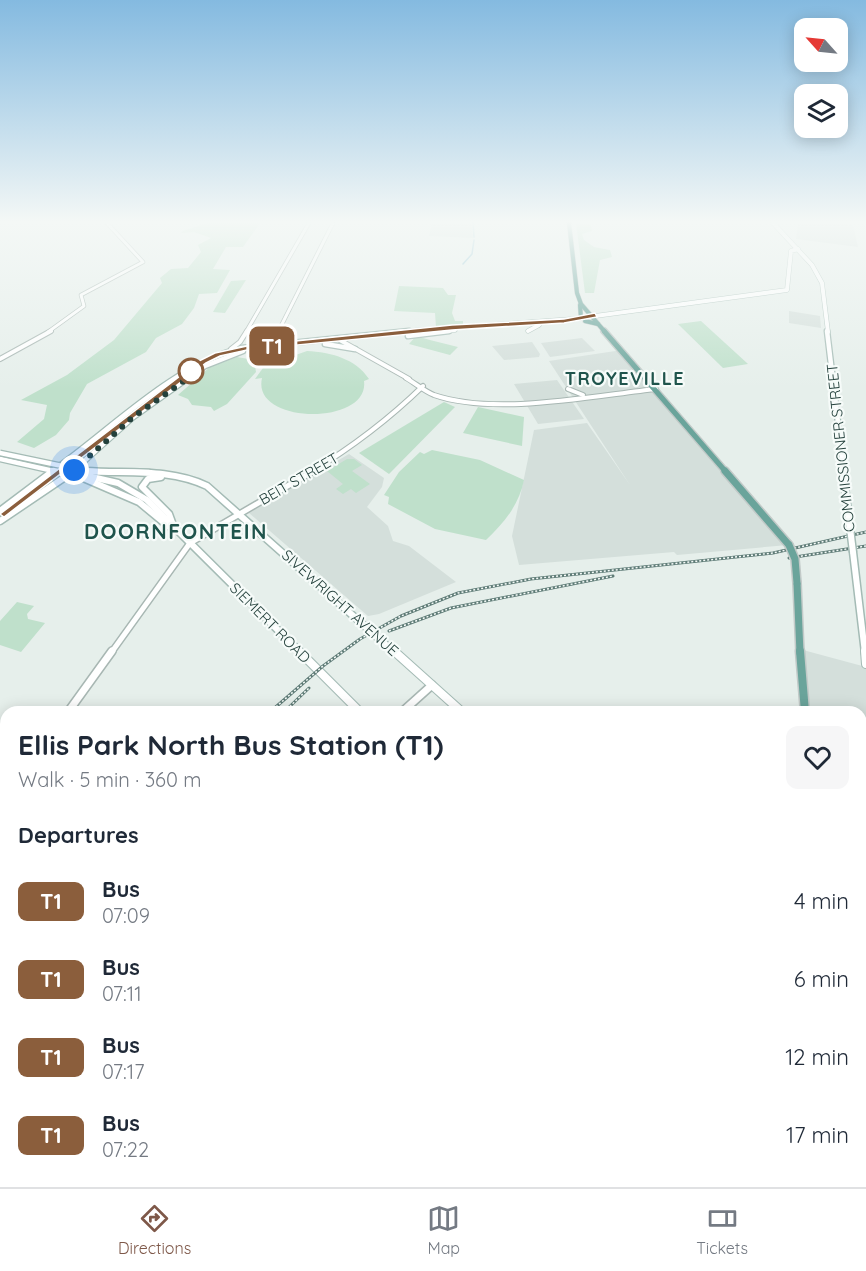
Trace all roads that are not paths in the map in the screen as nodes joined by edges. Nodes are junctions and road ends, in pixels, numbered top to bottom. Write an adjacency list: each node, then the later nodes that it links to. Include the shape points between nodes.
1 (111, 278): 8 (street)
2 (277, 278): 22 (street)
3 (305, 278): 19 (street)
4 (577, 278): 10 (main road)
5 (579, 278): 11 (main road, via 582,297)
6 (788, 278): 11 (main road, via 787,290)
7 (819, 278): 46 (main road, COMMISSIONER STREET, bridge)
8 (108, 280): 9 (street)
9 (81, 295): 23 (street, via 84,306 63,323)
10 (579, 299): 11 (main road); 12 (main road)
11 (594, 317): 12 (main road); 14 (main road)
12 (583, 319): 13 (main road); 14 (main road); 16 (main road, via 458,326)
13 (540, 325): 15 (main road); 17 (main road)
14 (603, 327): 27 (main road)
15 (528, 331)
16 (339, 341): 17 (main road); 18 (main road); 19 (main road); 20 (street)
17 (352, 341): 20 (main road)
18 (325, 344): 19 (main road); 21 (main road)
19 (270, 346): 22 (main road)
20 (349, 347): 21 (street)
21 (355, 349): 25 (street)
22 (233, 351): 24 (main road); 34 (main road, via 198,363)
23 (0, 359)
24 (180, 384): 29 (main road); 35 (main road, via 127,423)
25 (422, 387): 31 (street, via 446,399); 41 (street, BEIT STREET, via 355,446)
26 (568, 389): 28 (street)
27 (656, 390): 28 (street); 52 (main road, bridge, via 789,545 795,559)
28 (592, 396): 30 (street)
29 (176, 397)
30 (575, 398): 31 (street)
31 (523, 403)
32 (0, 455): 33 (main road); 34 (main road); 36 (main road, bridge)
33 (42, 469): 34 (main road); 37 (main road)
34 (58, 470): 35 (main road); 37 (main road); 38 (main road)
35 (69, 475): 36 (main road); 38 (main road)
36 (85, 475): 38 (main road); 39 (main road, via 175,474 201,483); 43 (main road, via 132,489); 44 (main road, via 139,502)
37 (40, 480): 40 (main road)
38 (54, 484): 42 (main road)
39 (220, 497): 41 (main road, SIVEWRIGHT AVENUE); 43 (main road, via 182,480 147,479 142,487 169,514)
40 (0, 511)
41 (240, 513): 45 (street, BEIT STREET); 47 (main road, SIVEWRIGHT AVENUE)
42 (0, 521)
43 (174, 527): 44 (main road)
44 (179, 532): 45 (main road, SIEMERT ROAD)
45 (190, 543): 48 (street, BEIT STREET); 49 (main road, SIEMERT ROAD)
46 (866, 664)
47 (432, 685): 50 (street); 51 (main road, SIVEWRIGHT AVENUE)
48 (72, 706)
49 (355, 706)
50 (409, 706)
51 (455, 706)
52 (804, 706)

